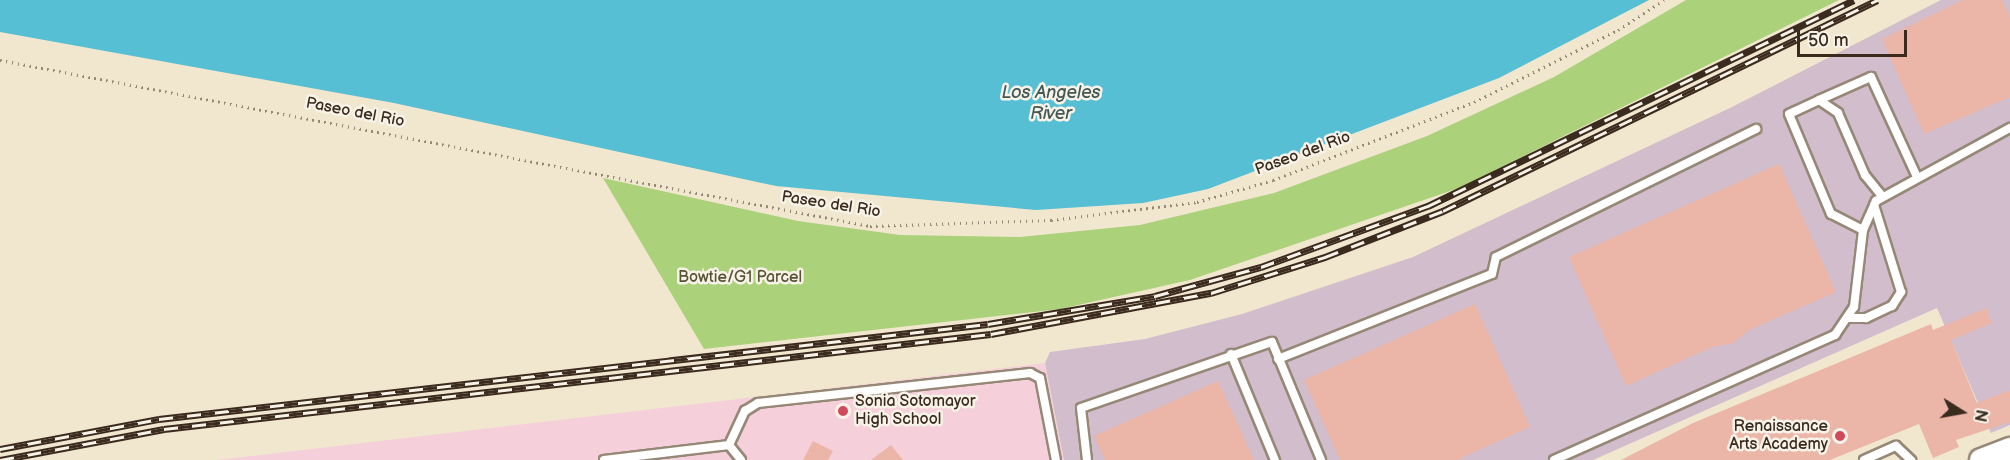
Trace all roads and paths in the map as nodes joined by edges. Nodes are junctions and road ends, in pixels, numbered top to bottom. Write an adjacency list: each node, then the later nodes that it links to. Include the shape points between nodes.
1 (1664, 0): 2 (path, Paseo del Rio, via 1618,30 1474,102 1273,180 1197,201 1051,220 870,226)
2 (0, 60)
3 (1819, 100): 6 (lane, via 1871,77); 7 (lane, via 1838,113 1865,175); 9 (lane, via 1789,114 1831,214)
4 (2010, 128): 6 (lane)
5 (1756, 129): 12 (lane, via 1496,257 1492,274)
6 (1916, 175): 7 (lane)
7 (1882, 196): 8 (lane)
8 (1874, 205): 9 (lane); 10 (lane, via 1901,292 1892,306 1866,318)
9 (1863, 230): 10 (lane)
10 (1849, 318): 21 (lane, via 1835,335)
11 (1231, 354): 12 (lane, via 1272,342); 18 (lane, via 1081,408); 19 (lane)
12 (1278, 359): 20 (lane)
13 (729, 445): 15 (lane); 16 (lane); 17 (lane, via 745,411 758,403 1030,373 1040,378)
14 (2010, 449): 24 (main road)
15 (604, 460)
16 (741, 460)
17 (1056, 460)
18 (1087, 460)
19 (1275, 460)
20 (1321, 460)
21 (1554, 460)
22 (1864, 460): 23 (lane, via 1896,446)
23 (1911, 460)
24 (1981, 460)

